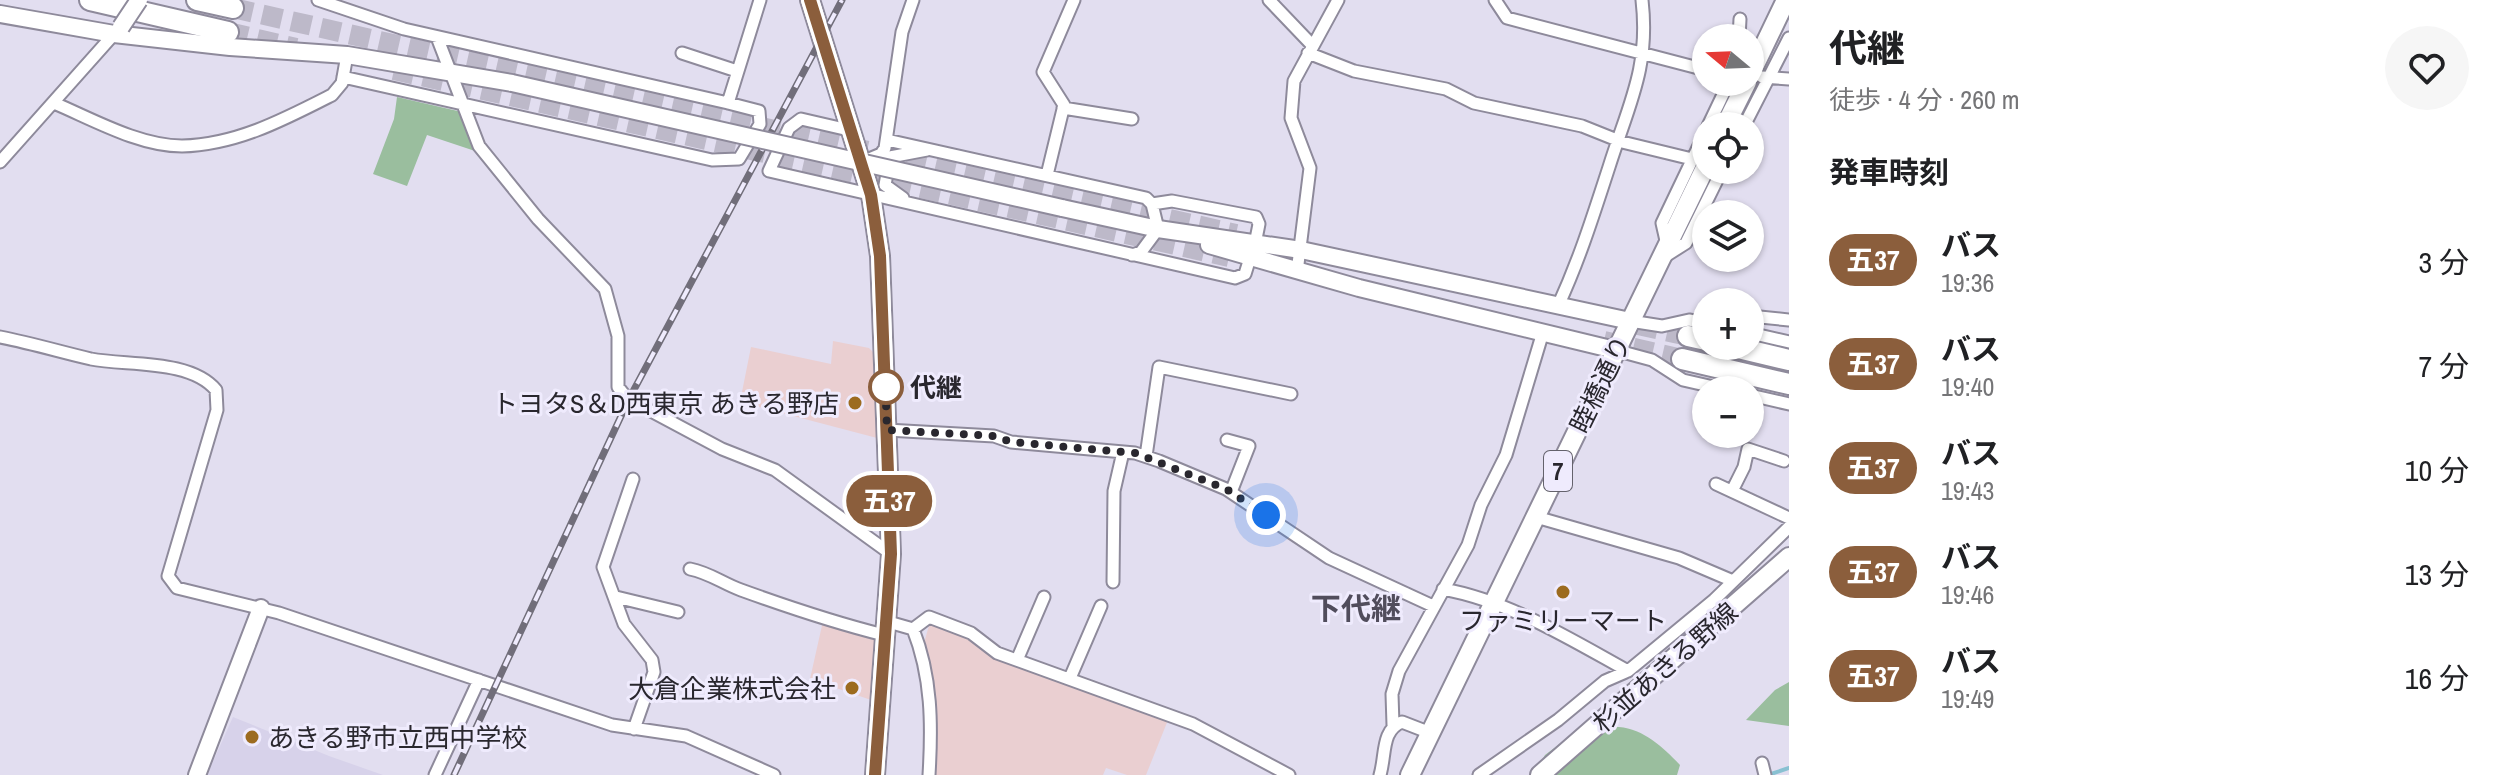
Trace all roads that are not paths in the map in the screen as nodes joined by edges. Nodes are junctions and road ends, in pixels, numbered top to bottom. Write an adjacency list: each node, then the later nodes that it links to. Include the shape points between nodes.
1 (90, 0): 19 (highway)
2 (139, 0): 18 (street, bridge)
3 (197, 0): 14 (highway)
4 (318, 0): 20 (street)
5 (760, 0): 30 (street)
6 (810, 0): 39 (main road)
7 (913, 0): 41 (street, via 902,32)
8 (1074, 0): 37 (street, via 1043,75)
9 (1269, 0): 22 (street)
10 (1338, 0): 22 (street)
11 (1495, 0): 24 (street, via 1507,18)
12 (1642, 0): 24 (street)
13 (1786, 0): 26 (main road)
14 (233, 8)
15 (0, 14): 18 (street)
16 (1740, 19): 17 (street)
17 (1740, 24)
18 (118, 30): 25 (street); 34 (street)
19 (228, 32)
20 (437, 37): 29 (street); 36 (street)
21 (1789, 38): 28 (street)
22 (1310, 49): 40 (street, via 1354,71 1446,89 1474,103); 53 (street, via 1294,81 1291,118 1310,168)
23 (682, 53): 30 (street)
24 (1643, 53): 27 (street); 40 (street, via 1632,108)
25 (347, 55): 29 (street); 31 (street)
26 (1764, 56)
27 (1692, 66)
28 (1764, 67)
29 (451, 71): 35 (street); 52 (street, bridge)
30 (737, 71): 36 (street)
31 (343, 77): 34 (street, via 332,95 243,136 182,146 135,136); 35 (street)
32 (1764, 77): 33 (street)
33 (1789, 79)
34 (54, 103): 44 (street)
35 (463, 103): 36 (street, via 712,160 739,159 760,124 759,111); 88 (street, via 472,132 491,161 605,289 618,336 618,387 630,400 722,449 775,470)
36 (728, 103)
37 (1063, 108): 38 (street); 46 (street)
38 (1132, 119)
39 (853, 131): 45 (main road); 49 (street, via 801,119 789,128 769,171)
40 (1618, 139): 43 (street); 58 (street, via 1587,244)
41 (887, 140): 42 (street); 45 (street, via 881,154)
42 (929, 148): 46 (street); 51 (street, via 890,157 885,185)
43 (1692, 161)
44 (0, 162)
45 (861, 162): 49 (main road)
46 (1047, 175): 50 (street, via 1146,198)
47 (1692, 181): 55 (main road, 睦橋通り / 7)
48 (1715, 184): 55 (street, via 1686,243)
49 (871, 195): 51 (street); 76 (main road, via 880,256)
50 (1152, 204): 52 (street); 54 (street, via 1172,201 1256,217)
51 (918, 206): 56 (street)
52 (1158, 229): 54 (street); 56 (street, via 1141,252)
53 (1301, 250): 54 (street); 57 (street); 58 (street)
54 (1252, 251): 56 (street, via 1245,274 1235,278); 57 (street)
55 (1664, 253): 61 (main road, 睦橋通り / 7)
56 (1132, 255)
57 (1297, 272): 62 (street)
58 (1558, 306): 61 (street)
59 (1764, 317): 60 (street)
60 (1789, 320)
61 (1630, 321): 63 (street); 67 (main road, 睦橋通り / 7)
62 (1543, 332): 67 (street); 93 (street, via 1506,455)
63 (1692, 332)
64 (1764, 336): 66 (street)
65 (0, 337): 99 (street, via 104,361 155,364 211,383 220,399 168,576 177,588)
66 (1789, 342)
67 (1615, 350): 71 (street, via 1652,360); 85 (main road, 睦橋通り / 7)
68 (1764, 354): 70 (highway)
69 (1682, 359): 72 (highway)
70 (1789, 360)
71 (1692, 382)
72 (1789, 384)
73 (1291, 394): 79 (street, via 1159,367)
74 (1764, 398): 75 (street)
75 (1789, 404)
76 (887, 430): 78 (street); 88 (main road)
77 (1227, 440): 84 (street, via 1249,446)
78 (1123, 452): 79 (street); 92 (street, via 1114,491)
79 (1146, 456): 84 (street)
80 (1784, 461): 83 (street, via 1748,449)
81 (633, 479): 94 (street, via 603,567)
82 (1716, 484): 83 (street)
83 (1732, 491): 86 (street)
84 (1231, 492): 97 (street, via 1329,558)
85 (1536, 517): 91 (street, via 1679,558); 98 (main road, 睦橋通り / 7)
86 (1789, 518)
87 (1789, 527): 91 (street)
88 (891, 554): 101 (main road)
89 (1789, 557): 119 (main road, 杉並あきる野線)
90 (690, 569): 101 (street, via 776,603)
91 (1733, 581): 104 (street)
92 (1113, 582)
93 (1443, 589): 97 (street); 98 (street)
94 (616, 597): 100 (street); 108 (street, via 624,624 652,660 654,672)
95 (1044, 597): 103 (street)
96 (1101, 606): 105 (street)
97 (1433, 606): 107 (street, via 1399,671 1392,694)
98 (1495, 606): 104 (street, via 1582,643); 109 (main road, 睦橋通り / 7)
99 (261, 608): 106 (street); 110 (street)
100 (678, 612)
101 (885, 628): 102 (street); 113 (main road)
102 (913, 629): 103 (street, via 929,617 971,633 997,653); 114 (street, via 929,694)
103 (1017, 660): 105 (street)
104 (1628, 671): 118 (street, via 1605,681)
105 (1070, 678): 115 (street, via 1193,724)
106 (479, 680): 108 (street); 111 (street)
107 (1393, 725): 109 (street, via 1402,722); 116 (street)
108 (634, 729): 112 (street, via 686,736)
109 (1433, 734): 117 (main road, 睦橋通り / 7)
110 (197, 775)
111 (435, 775)
112 (774, 775)
113 (875, 775)
114 (929, 775)
115 (1289, 775)
116 (1380, 775)
117 (1410, 775)
118 (1479, 775)
119 (1540, 775)

